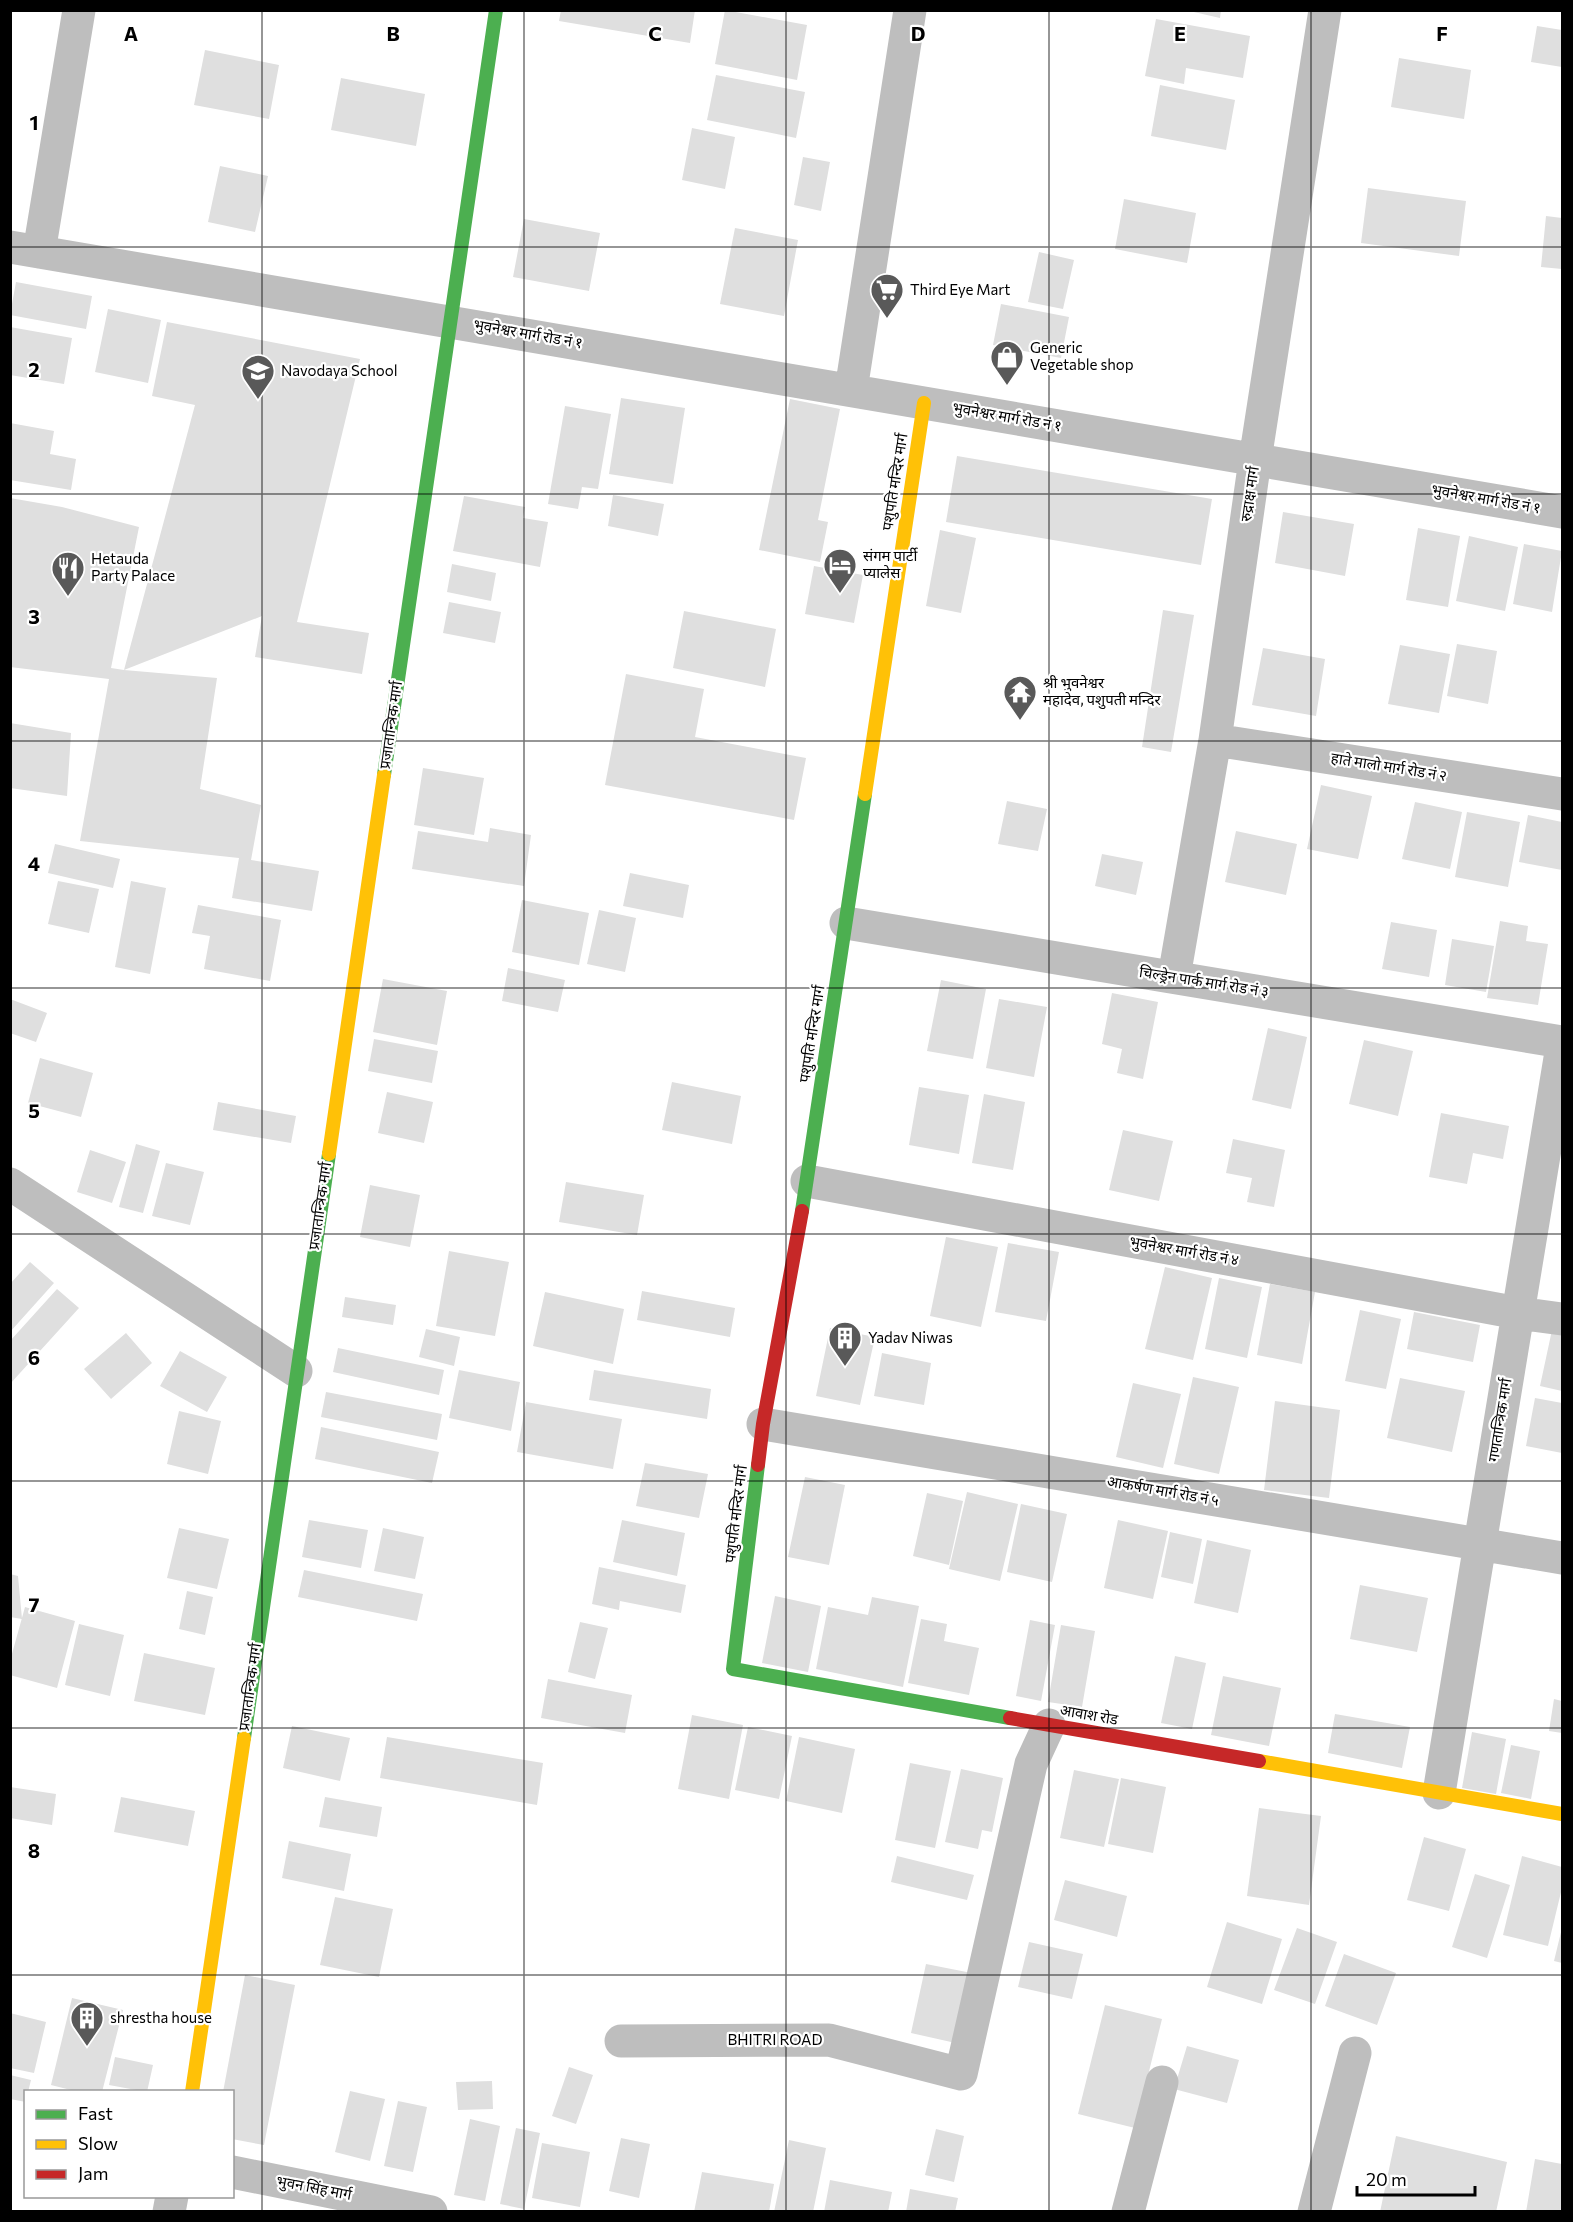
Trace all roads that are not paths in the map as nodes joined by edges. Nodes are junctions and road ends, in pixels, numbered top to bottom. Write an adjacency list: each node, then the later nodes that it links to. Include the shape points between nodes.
1 (79, 10): 5 (street)
2 (496, 10): 6 (street, प्रजातान्त्रिक मार्ग)
3 (910, 10): 7 (street)
4 (1325, 10): 9 (street, रुद्राक्ष मार्ग)
5 (25, 249): 6 (street, भुवनेश्वर मार्ग रोड नं १)
6 (451, 321): 7 (street, भुवनेश्वर मार्ग रोड नं १); 20 (street, प्रजातान्त्रिक मार्ग)
7 (851, 390): 8 (street, भुवनेश्वर मार्ग रोड नं १)
8 (924, 403): 9 (street, भुवनेश्वर मार्ग रोड नं १); 13 (street, पशुपति मन्दिर मार्ग)
9 (1255, 460): 10 (street, भुवनेश्वर मार्ग रोड नं १); 11 (street, रुद्राक्ष मार्ग)
10 (1563, 512)
11 (1215, 740): 12 (street, हाते मालो मार्ग रोड नं २); 14 (street, रुद्राक्ष मार्ग)
12 (1563, 794)
13 (846, 923): 14 (street, चिल्ड्रेन पार्क मार्ग रोड नं ३); 16 (street, पशुपति मन्दिर मार्ग)
14 (1174, 977): 15 (street, चिल्ड्रेन पार्क मार्ग रोड नं ३)
15 (1563, 1044): 18 (street, गणतान्त्रिक मार्ग)
16 (807, 1181): 18 (street, भुवनेश्वर मार्ग रोड नं ४); 21 (street, पशुपति मन्दिर मार्ग)
17 (10, 1184): 20 (street)
18 (1518, 1313): 19 (street, भुवनेश्वर मार्ग रोड नं ४); 22 (street, गणतान्त्रिक मार्ग)
19 (1563, 1319)
20 (296, 1371): 31 (street, प्रजातान्त्रिक मार्ग)
21 (763, 1424): 22 (street, आकर्षण मार्ग रोड नं ५); 24 (street, पशुपति मन्दिर मार्ग)
22 (1480, 1544): 23 (street, आकर्षण मार्ग रोड नं ५); 26 (street, गणतान्त्रिक मार्ग)
23 (1563, 1558)
24 (734, 1669): 25 (street, आवाश रोड)
25 (1049, 1725): 26 (street, आवाश रोड); 28 (street, BHITRI ROAD, via 1031,1764 961,2074 829,2040)
26 (1439, 1793): 27 (street)
27 (1563, 1814)
28 (621, 2040)
29 (1355, 2053): 35 (street)
30 (1162, 2082): 34 (street)
31 (192, 2090)
32 (234, 2172): 33 (street, भुवन सिंह मार्ग)
33 (431, 2211)
34 (1128, 2211)
35 (1314, 2211)

